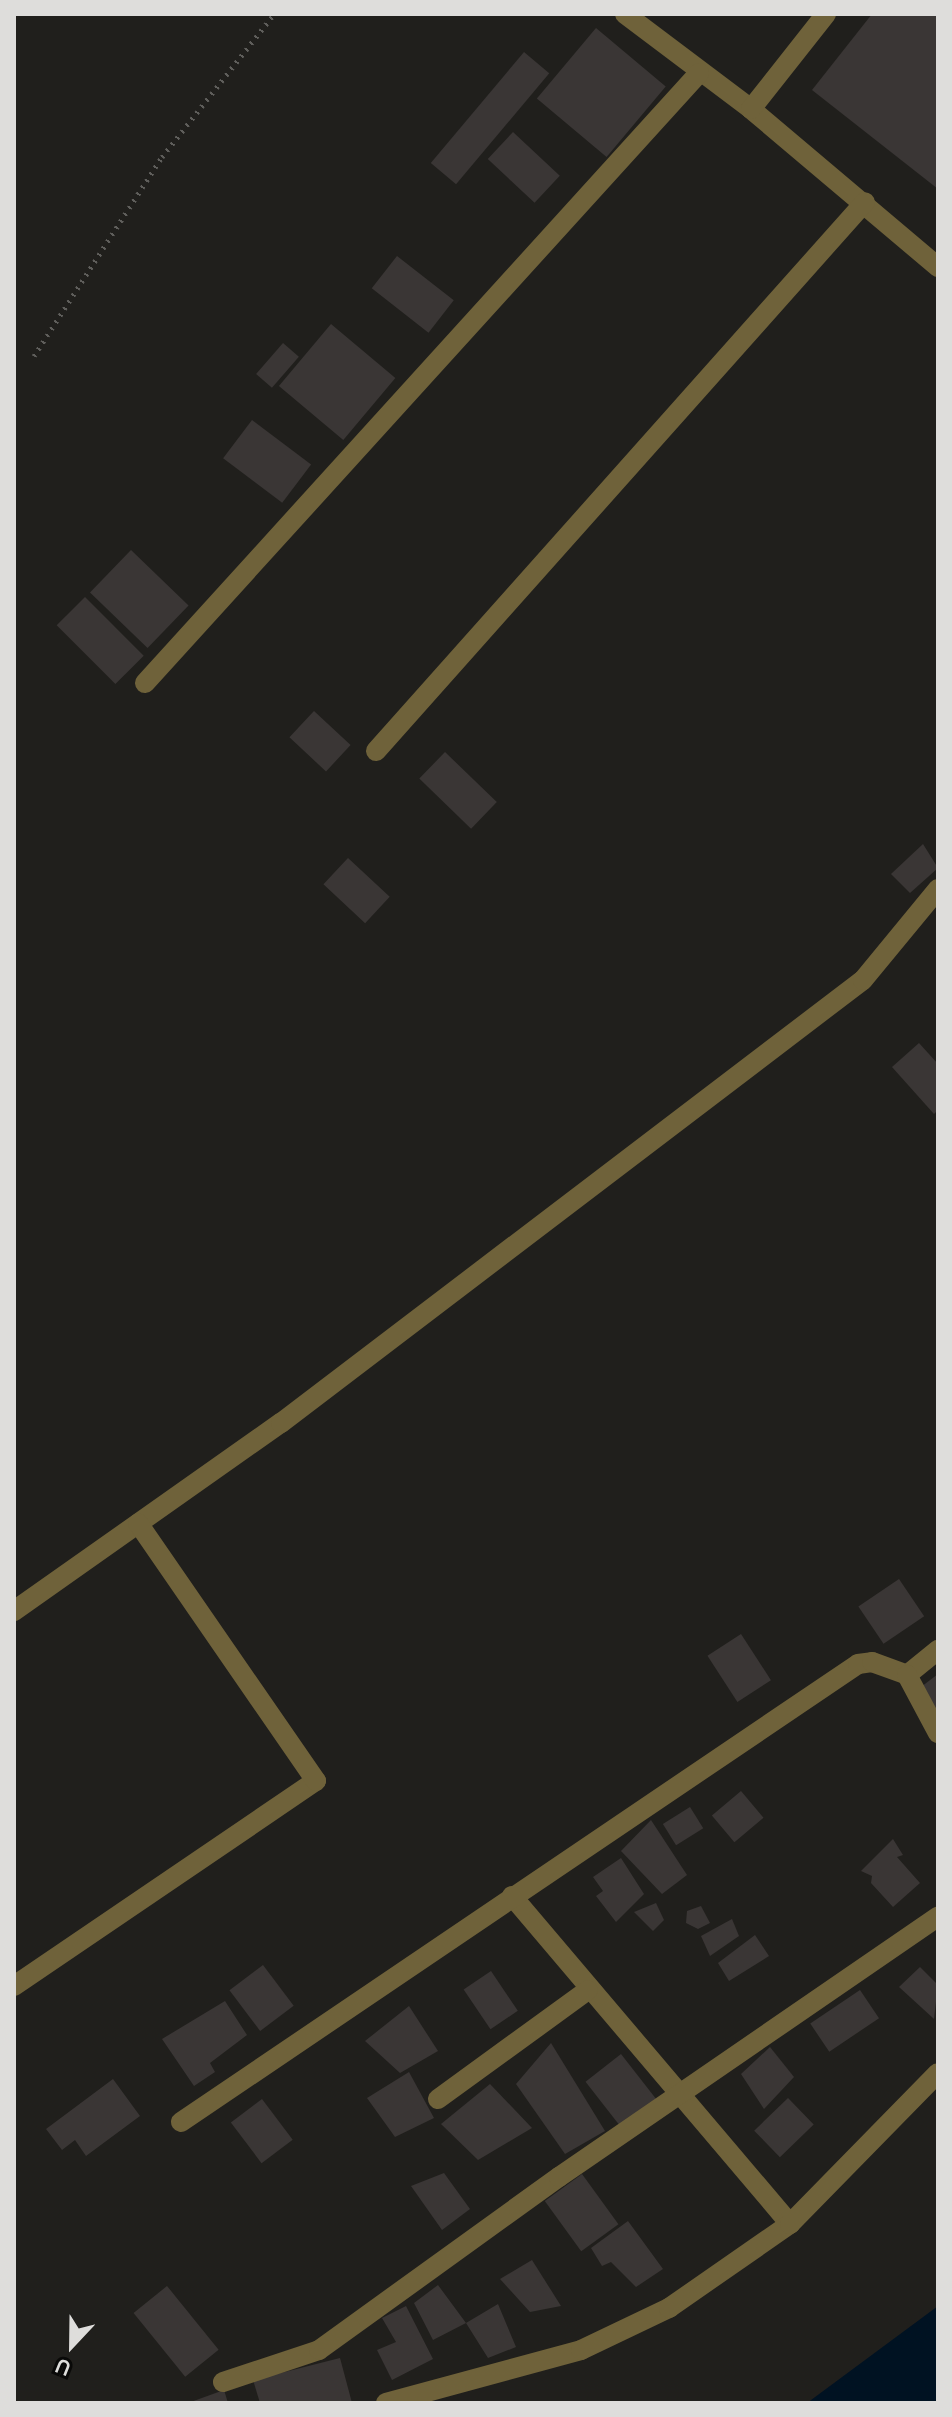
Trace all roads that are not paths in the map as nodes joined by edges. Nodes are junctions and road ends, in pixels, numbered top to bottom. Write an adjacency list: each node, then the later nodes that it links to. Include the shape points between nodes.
1 (625, 14): 3 (street)
2 (826, 14): 4 (street)
3 (699, 73): 4 (street); 7 (street)
4 (751, 109): 5 (street)
5 (865, 202): 6 (street); 8 (street)
6 (938, 267)
7 (145, 683)
8 (376, 751)
9 (938, 889): 10 (street, via 863,980 281,1423)
10 (138, 1523): 11 (street); 17 (street, via 316,1781)
11 (14, 1611)
12 (938, 1650): 13 (street)
13 (907, 1675): 14 (street); 15 (street, via 872,1662 843,1672)
14 (938, 1733)
15 (512, 1896): 18 (street); 22 (street)
16 (938, 1917): 20 (street)
17 (14, 1986)
18 (588, 1990): 20 (street); 21 (street)
19 (938, 2073): 23 (street)
20 (678, 2095): 23 (street); 24 (street, via 319,2350)
21 (438, 2099)
22 (181, 2122)
23 (790, 2224): 25 (street, via 669,2308 581,2350)
24 (223, 2382)
25 (386, 2403)

